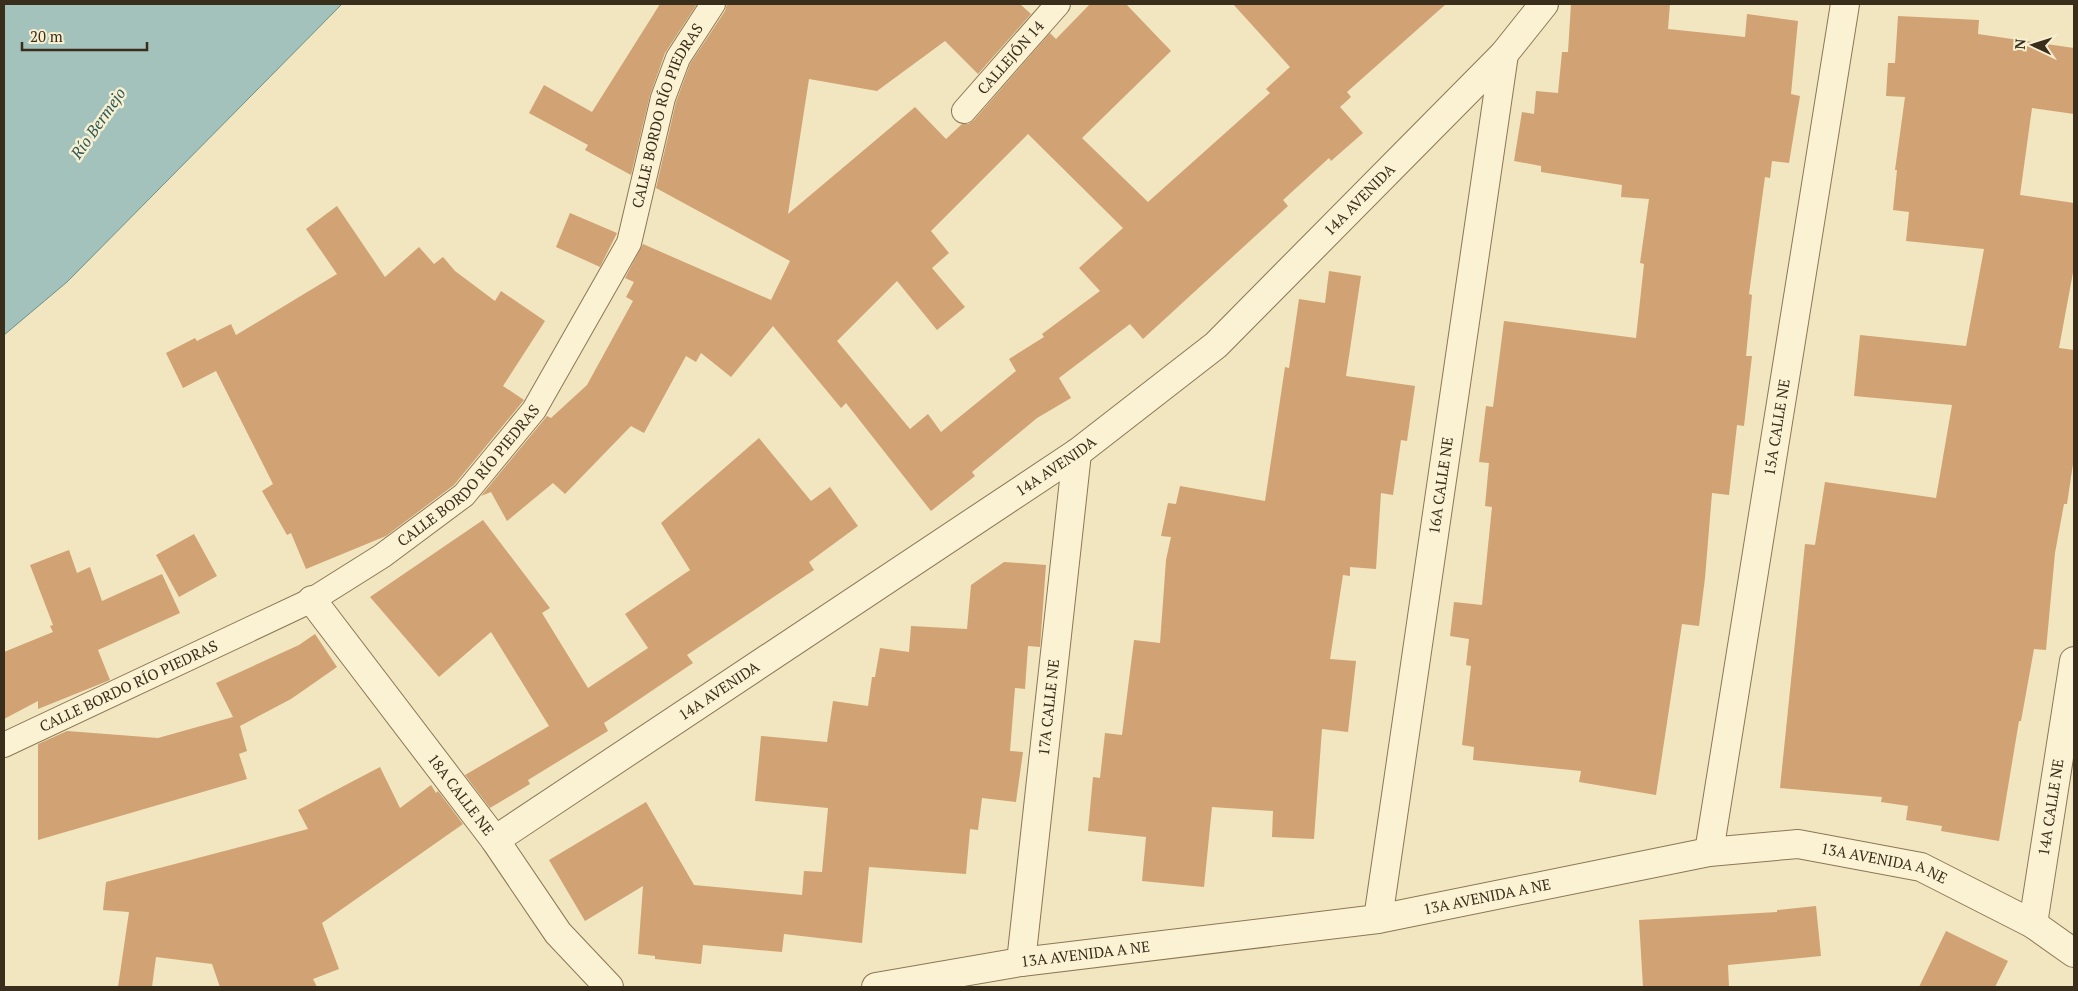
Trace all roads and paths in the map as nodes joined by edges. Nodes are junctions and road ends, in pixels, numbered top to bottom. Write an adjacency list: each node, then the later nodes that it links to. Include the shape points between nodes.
1 (713, 4): 8 (lane, CALLE BORDO RÍO PIEDRAS, via 678,58 663,98 629,243 534,410 464,495 382,556)
2 (1058, 4): 6 (lane, CALLEJÓN 14)
3 (1544, 4): 5 (street, 14A AVENIDA)
4 (1845, 4): 12 (street, 15A CALLE NE)
5 (1504, 54): 7 (street, 14A AVENIDA, via 1216,345); 13 (street, 16A CALLE NE)
6 (964, 110)
7 (1077, 453): 11 (street, 14A AVENIDA); 16 (street, 17A CALLE NE)
8 (312, 600): 10 (lane, CALLE BORDO RÍO PIEDRAS); 11 (street, 18A CALLE NE)
9 (2074, 661): 14 (street, 14A CALLE NE)
10 (4, 745)
11 (495, 840): 17 (street, 18A CALLE NE, via 558,933)
12 (1708, 852): 13 (street, 13A AVENIDA A NE); 14 (street, 13A AVENIDA A NE, via 1798,844 1921,867)
13 (1378, 919): 16 (street, 13A AVENIDA A NE)
14 (2033, 924): 15 (street, 13A AVENIDA A NE)
15 (2074, 953)
16 (1021, 962): 18 (street, 13A AVENIDA A NE)
17 (609, 987)
18 (876, 987)

